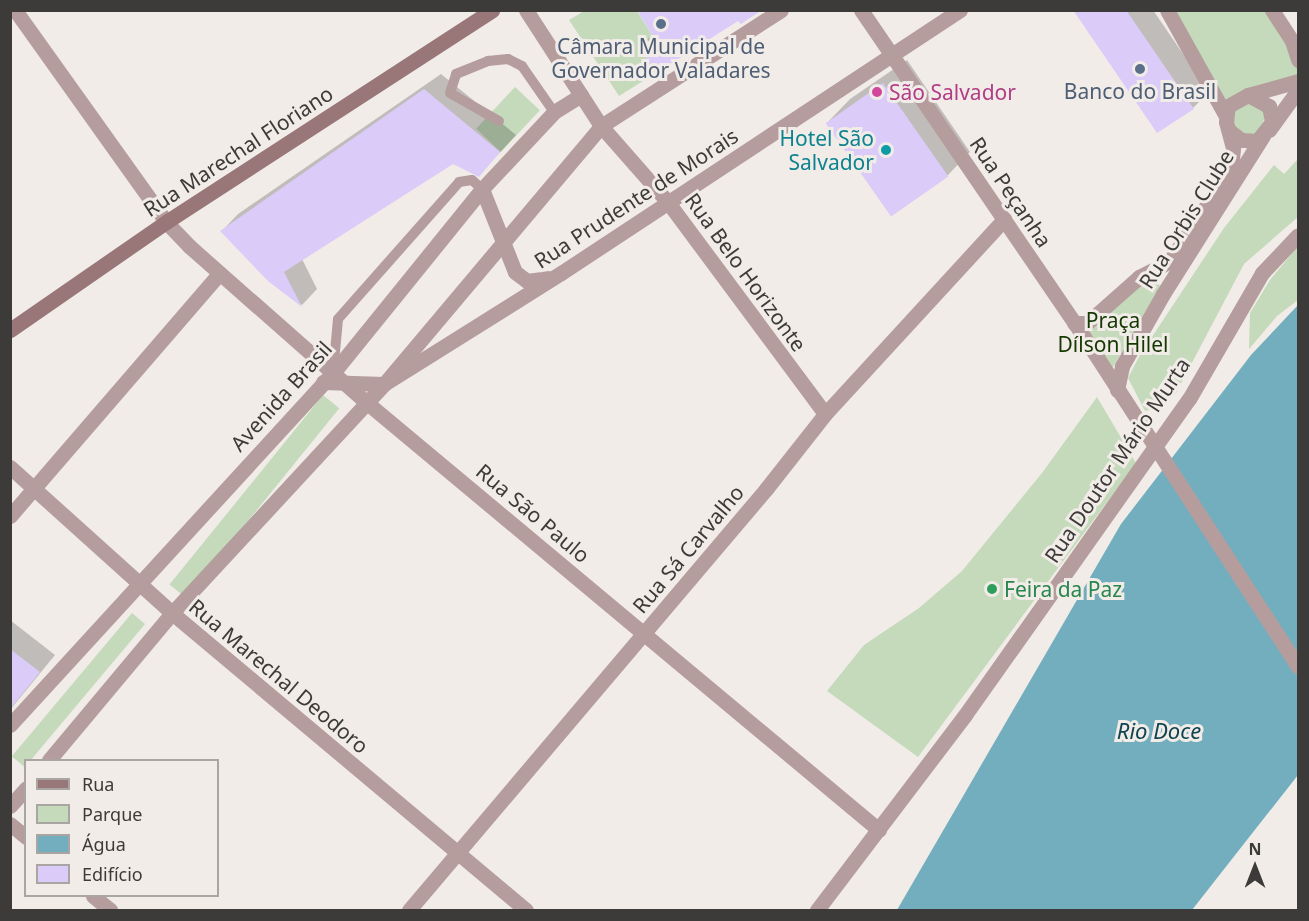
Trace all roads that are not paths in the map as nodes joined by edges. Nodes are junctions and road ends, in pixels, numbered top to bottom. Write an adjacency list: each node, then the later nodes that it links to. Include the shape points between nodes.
1 (492, 10): 24 (main road, Rua Marechal Floriano)
2 (526, 10): 13 (street, Rua Belo Horizonte)
3 (781, 10): 18 (street)
4 (861, 10): 9 (street, Rua Peçanha)
5 (960, 10): 9 (street, Rua Prudente de Morais)
6 (1167, 10): 16 (street)
7 (1272, 10): 10 (street)
8 (15, 12): 24 (street, Rua São Paulo)
9 (894, 54): 22 (street, Rua Prudente de Morais); 23 (street, Rua Peçanha)
10 (1299, 60)
11 (1299, 81): 14 (street)
12 (1299, 90): 20 (street, Rua Orbis Clube)
13 (581, 95): 15 (street, Avenida Brasil); 18 (street, Rua Belo Horizonte)
14 (1248, 95): 16 (street, via 1233,100); 20 (street, via 1269,106)
15 (554, 112): 17 (lane, via 522,66 508,59 488,61 456,74 450,93); 21 (street, Avenida Brasil)
16 (1225, 114): 19 (street)
17 (499, 121)
18 (602, 126): 22 (street, Rua Belo Horizonte); 26 (street)
19 (1228, 130): 20 (street, via 1249,141); 29 (street, Rua Orbis Clube, via 1234,158 1212,201 1170,261)
20 (1266, 133): 30 (street, Rua Orbis Clube)
21 (482, 189): 26 (street); 35 (street, Avenida Brasil); 35 (lane, via 472,180 459,182 338,319)
22 (667, 201): 27 (street, Rua Prudente de Morais); 39 (street, Rua Belo Horizonte)
23 (1004, 219): 31 (street, Rua Peçanha); 39 (street, Rua Sá Carvalho)
24 (166, 222): 28 (street, Rua São Paulo); 32 (main road, Rua Marechal Floriano)
25 (1299, 235): 52 (street, Rua Doutor Mário Murta, via 1262,273 1189,399)
26 (501, 244): 27 (street, via 515,272 527,281 539,282); 36 (street)
27 (561, 273): 36 (street, Rua Prudente de Morais)
28 (219, 274): 35 (street, Rua São Paulo); 41 (street)
29 (1137, 278): 30 (street, via 1157,278); 31 (street, Rua Orbis Clube)
30 (1163, 294): 33 (street, Rua Orbis Clube)
31 (1082, 327): 34 (street, Rua Peçanha)
32 (10, 330)
33 (1122, 366): 34 (street, via 1114,372); 37 (street, Rua Orbis Clube)
34 (1105, 370): 37 (street, Rua Peçanha)
35 (333, 379): 36 (street); 38 (street, Rua São Paulo); 43 (street, Avenida Brasil)
36 (384, 384): 38 (street)
37 (1120, 394): 46 (street, Rua Peçanha)
38 (366, 402): 44 (street); 45 (street, Rua São Paulo)
39 (825, 414): 45 (street, Rua Sá Carvalho)
40 (10, 467): 41 (street, Rua Marechal Deodoro)
41 (34, 488): 42 (street); 43 (street, Rua Marechal Deodoro)
42 (10, 516)
43 (138, 584): 44 (street, Rua Marechal Deodoro); 47 (street, Avenida Brasil)
44 (172, 613): 48 (street); 54 (street, Rua Marechal Deodoro)
45 (644, 633): 52 (street, Rua São Paulo); 54 (street, Rua Sá Carvalho)
46 (1299, 667)
47 (10, 725)
48 (50, 759)
49 (24, 790): 50 (street)
50 (10, 806)
51 (10, 824): 53 (street)
52 (879, 830): 59 (street, Rua Doutor Mário Murta)
53 (24, 835)
54 (458, 855): 57 (street, Rua Sá Carvalho); 58 (street, Rua Marechal Deodoro)
55 (94, 897): 56 (street)
56 (110, 910)
57 (409, 910)
58 (526, 910)
59 (817, 910)

